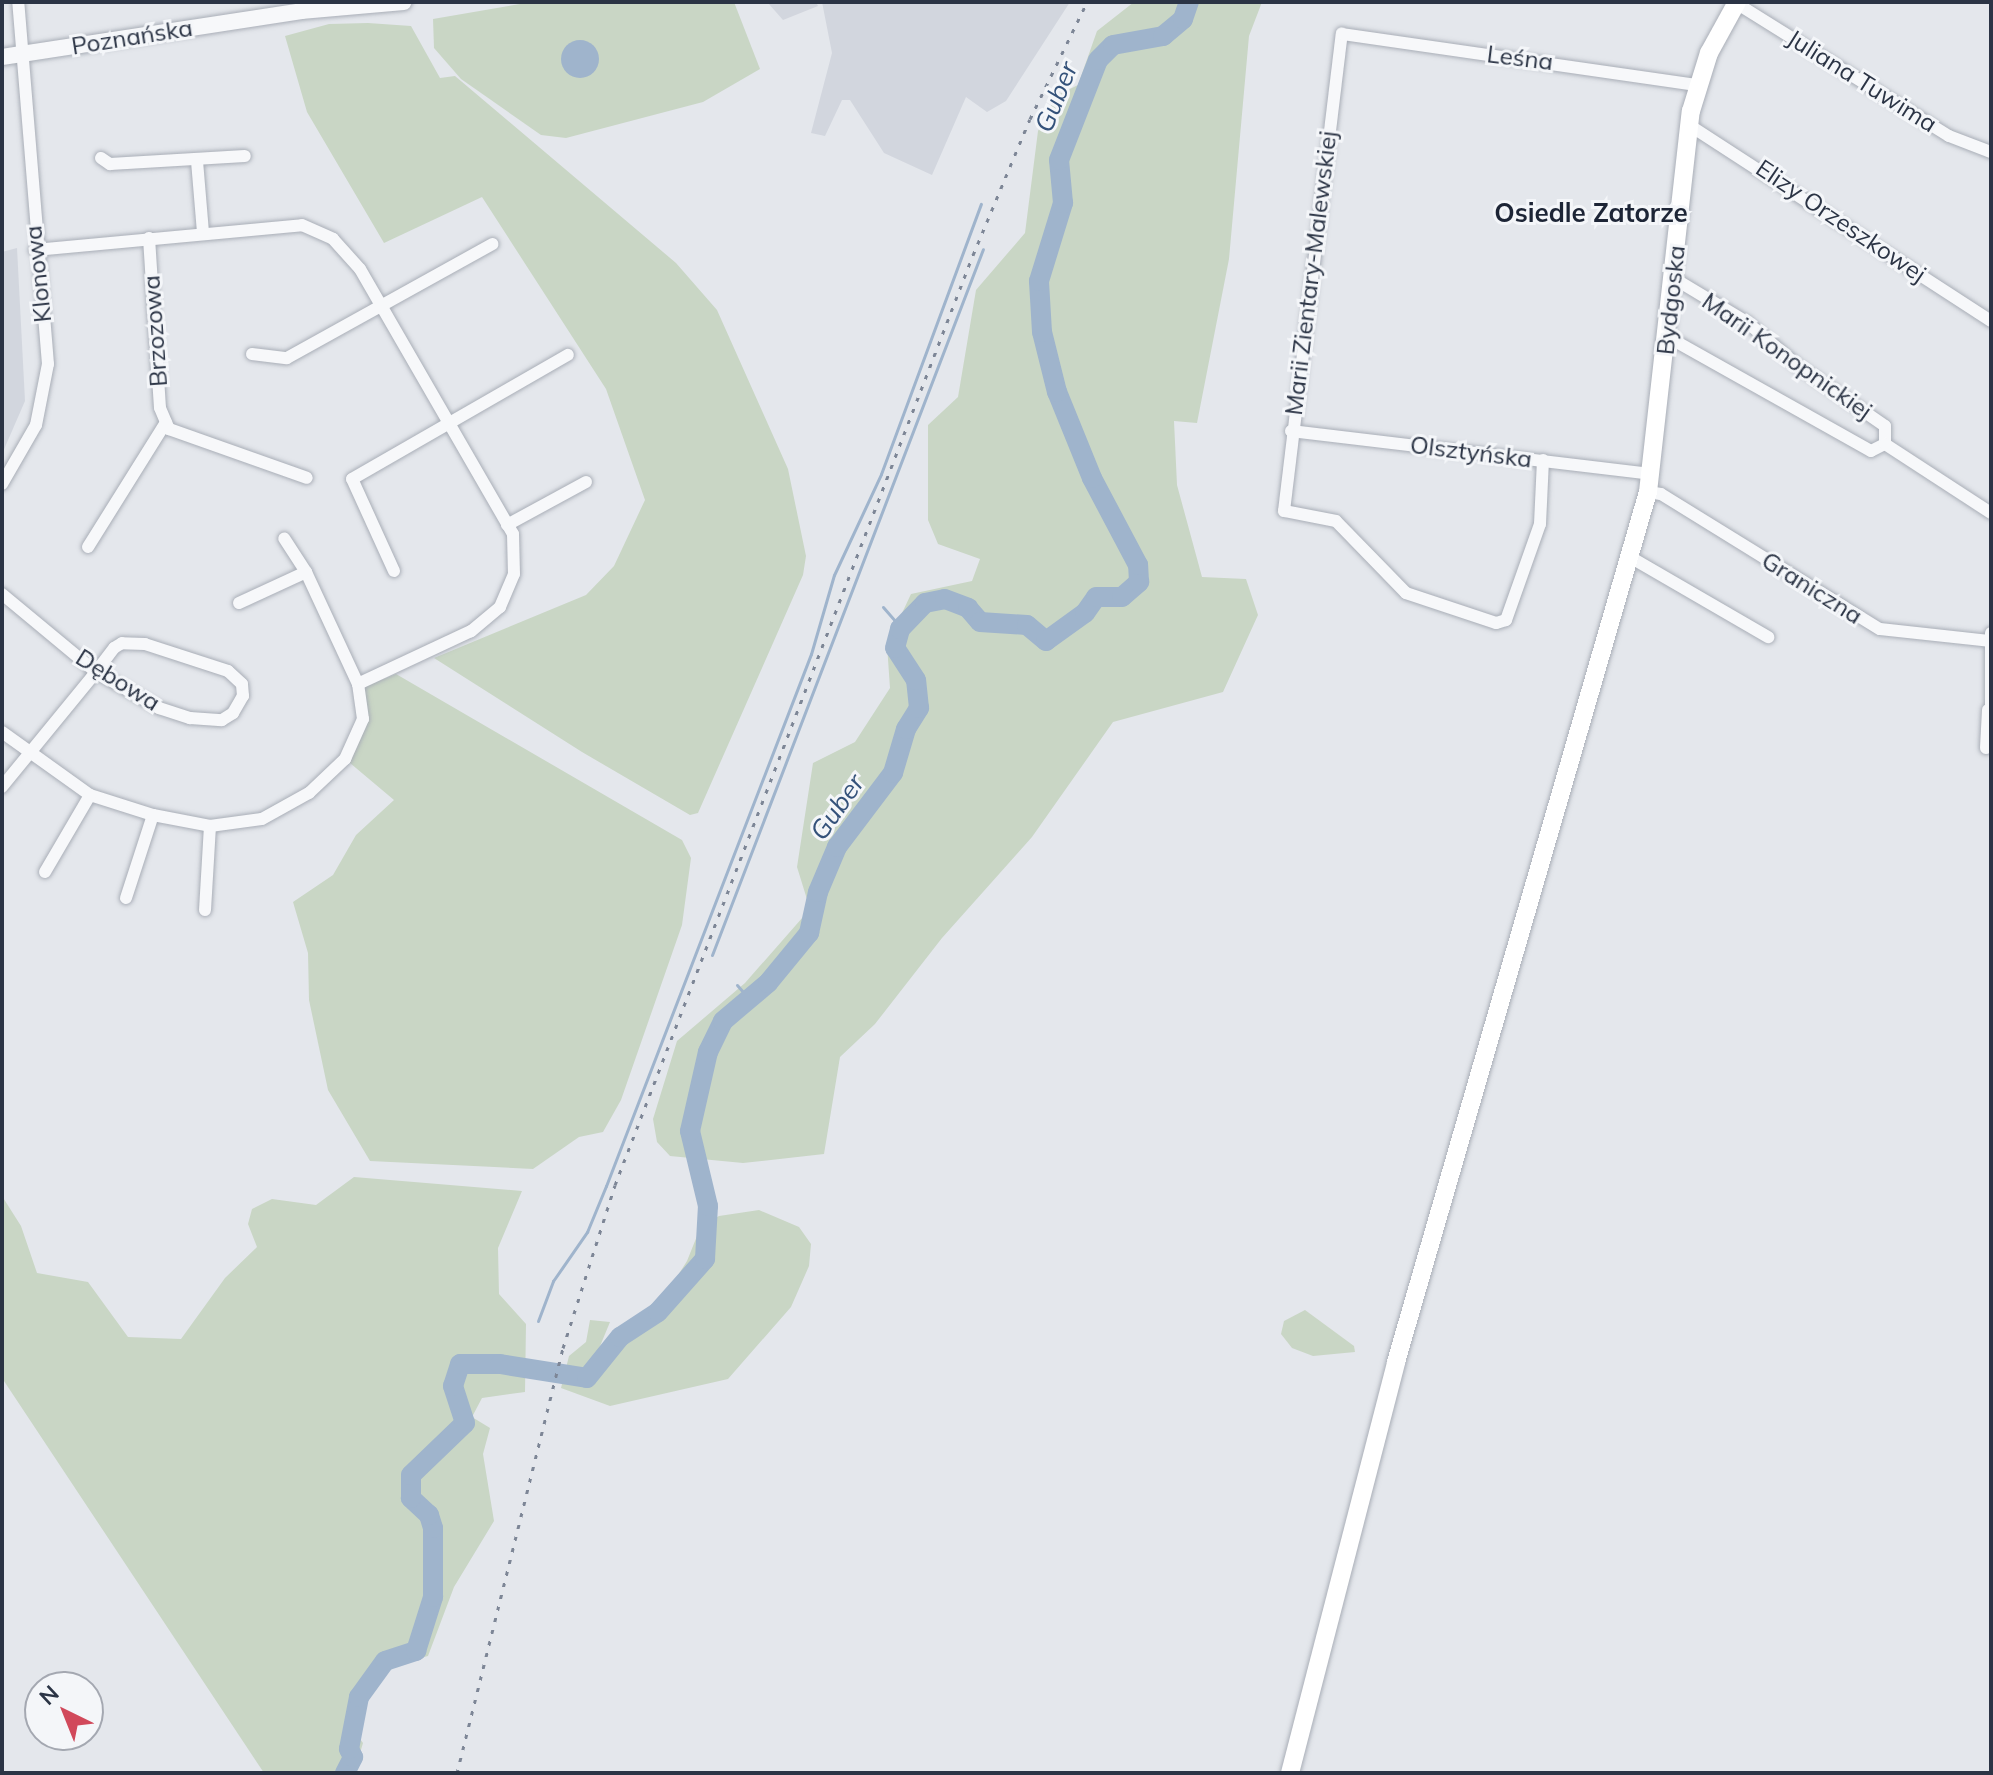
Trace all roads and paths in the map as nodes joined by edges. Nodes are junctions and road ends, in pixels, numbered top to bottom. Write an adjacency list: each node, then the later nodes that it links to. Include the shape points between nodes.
1 (18, 2): 6 (street, Klonowa)
2 (404, 2): 4 (street, Poznańska)
3 (1737, 2): 7 (main road, Bydgoska); 9 (street, Juliana Tuwima, via 1949,136)
4 (304, 7): 6 (street, Poznańska)
5 (1342, 34): 7 (street, Leśna); 25 (street, Marii Zientary-Malewskiej)
6 (10, 56): 16 (street, Klonowa)
7 (1697, 85): 8 (main road, Bydgoska)
8 (1689, 125): 17 (main road, Bydgoska); 19 (street, Elizy Orzeszkowej)
9 (1991, 152)
10 (245, 156): 12 (street)
11 (101, 158): 12 (street, via 110,164)
12 (197, 161): 13 (street)
13 (203, 232): 14 (street); 18 (street, via 302,225 333,239 360,269)
14 (149, 238): 16 (street); 23 (street, Brzozowa, via 160,408)
15 (493, 244): 18 (street)
16 (35, 250): 31 (street, Klonowa, via 46,389 36,425)
17 (1673, 278): 20 (main road, Bydgoska); 26 (street, Marii Konopnickiej, via 1748,323 1797,365 1885,426)
18 (383, 308): 21 (street, via 287,358); 24 (street)
19 (1991, 321)
20 (1666, 336): 26 (street, Marii Konopnickiej, via 1871,451); 30 (main road, Bydgoska)
21 (252, 354)
22 (568, 355): 24 (street)
23 (166, 422): 28 (street, Brzozowa, via 169,429); 35 (street, Brzozowa)
24 (448, 424): 33 (street); 37 (street, via 352,479)
25 (1291, 431): 27 (street, Olsztyńska); 27 (street, Marii Zientary-Malewskiej, via 1284,511 1336,521 1406,593 1496,623 1506,620 1540,524)
26 (1885, 444): 32 (street, Marii Konopnickiej)
27 (1543, 460): 30 (street, Olsztyńska)
28 (307, 478)
29 (586, 482): 33 (street)
30 (1649, 483): 36 (main road, Bydgoska); 43 (street, Graniczna, via 1880,629)
31 (2, 484)
32 (1991, 513)
33 (507, 525): 45 (street, via 513,534 514,574 500,607 471,631)
34 (284, 538): 38 (street)
35 (88, 547)
36 (1630, 557): 42 (street); 57 (main road, Bydgoska, via 1396,1362)
37 (394, 571)
38 (306, 572): 40 (street); 45 (street)
39 (2, 594): 44 (street, Dębowa)
40 (239, 603)
41 (1991, 633): 43 (street)
42 (1768, 637)
43 (1991, 641): 46 (street)
44 (96, 672): 44 (street, Dębowa, via 159,708 190,718 222,720 240,705 242,684 228,671 145,644 122,643); 49 (street)
45 (358, 684): 53 (street, via 363,719 345,759 309,793 262,819)
46 (1989, 710): 48 (street)
47 (2, 732): 49 (street)
48 (1986, 748)
49 (29, 754): 50 (street); 51 (street)
50 (2, 787)
51 (90, 795): 52 (street); 54 (street)
52 (153, 815): 53 (street); 55 (street)
53 (210, 826): 56 (street)
54 (45, 872)
55 (126, 898)
56 (205, 910)
57 (1290, 1773)

